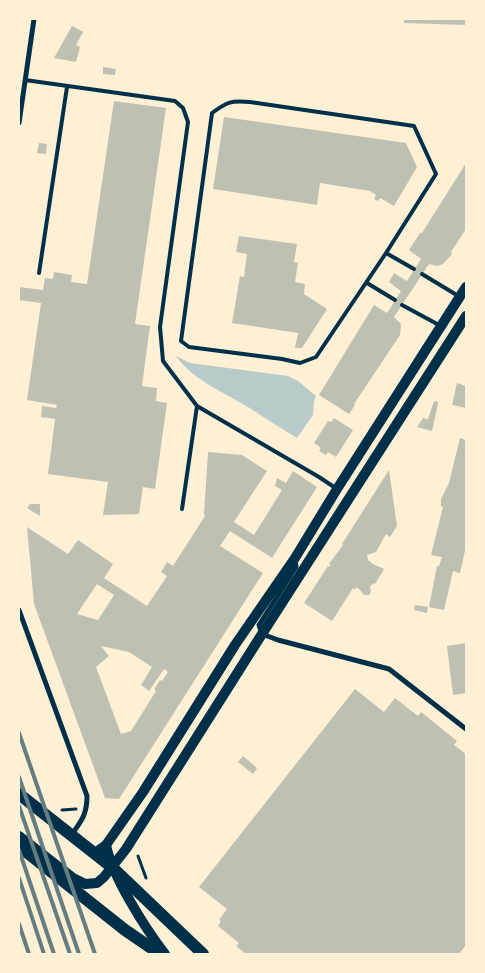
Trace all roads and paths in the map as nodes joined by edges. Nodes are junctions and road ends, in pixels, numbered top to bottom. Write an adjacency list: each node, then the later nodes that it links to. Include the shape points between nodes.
1 (34, 19): 2 (street)
2 (25, 80): 3 (lane); 4 (street)
3 (67, 87): 7 (lane); 16 (lane, via 175,101 184,108 188,122 160,327 163,361)
4 (19, 123)
5 (386, 253): 6 (lane); 9 (lane); 9 (lane, via 436,174 414,126 234,101 212,113 181,342 189,347 300,363 316,357)
6 (414, 269)
7 (40, 273)
8 (422, 274): 11 (lane)
9 (367, 283): 12 (lane)
10 (466, 287): 11 (main road)
11 (460, 296): 15 (main road)
12 (395, 300)
13 (402, 305): 15 (lane)
14 (466, 316): 21 (main road)
15 (441, 326): 17 (main road)
16 (197, 406): 17 (lane); 18 (lane)
17 (337, 489): 19 (main road)
18 (182, 509)
19 (295, 558): 21 (street, via 296,568 259,625); 26 (main road)
20 (19, 610): 24 (street, via 87,796 85,815)
21 (262, 634): 22 (street, via 389,669); 29 (main road)
22 (466, 729)
23 (19, 794): 24 (main road)
24 (72, 835): 28 (main road)
25 (19, 836): 29 (main road, via 72,878 85,884 97,882)
26 (106, 845): 28 (main road); 29 (main road)
27 (19, 846): 30 (main road)
28 (95, 853): 29 (main road)
29 (113, 868): 31 (main road, via 145,926); 32 (main road)
30 (160, 954)
31 (165, 954)
32 (203, 954)

